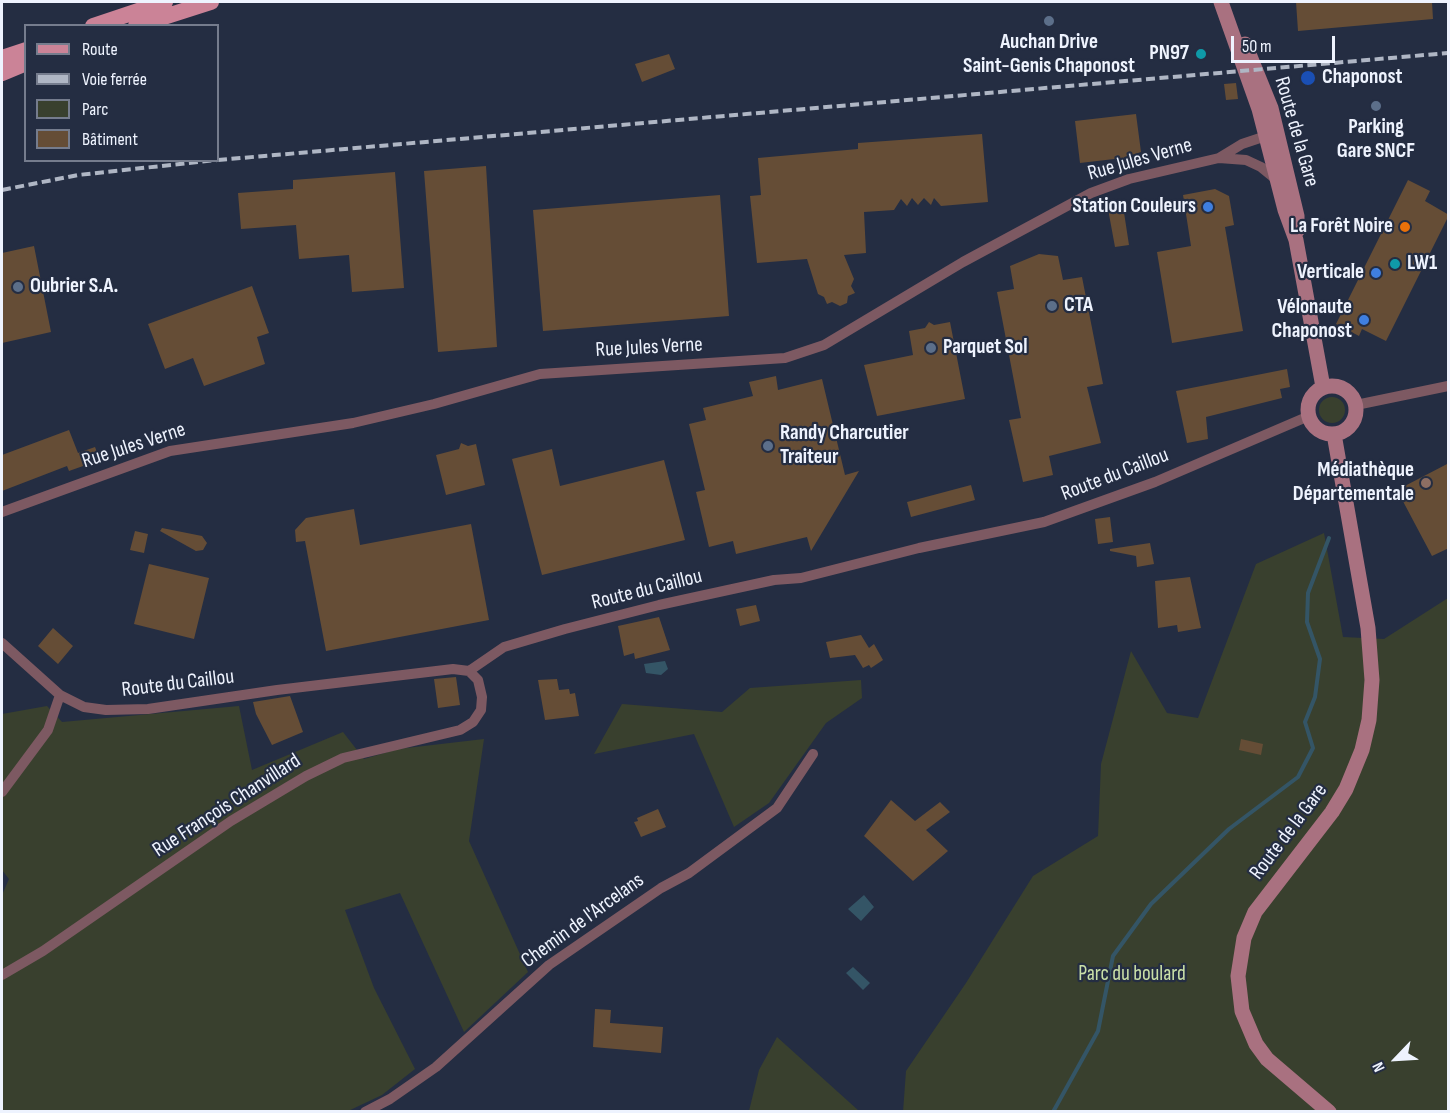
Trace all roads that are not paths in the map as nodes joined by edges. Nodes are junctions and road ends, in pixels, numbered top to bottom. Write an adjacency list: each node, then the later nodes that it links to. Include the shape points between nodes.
1 (165, 2): 4 (main road)
2 (211, 2): 5 (main road)
3 (1222, 4): 10 (main road, Route de la Gare); 13 (main road, Route de la Gare, via 1250,53 1271,108 1297,216)
4 (99, 24)
5 (142, 24)
6 (24, 51): 7 (main road)
7 (2, 58)
8 (24, 64): 9 (main road)
9 (2, 73)
10 (1266, 136): 11 (street, Rue Jules Verne); 12 (main road, Route de la Gare)
11 (1219, 158): 12 (street, via 1246,160); 19 (street, Rue Jules Verne, via 1129,179 1091,193 963,262 824,345 785,358 540,374 353,423 170,451)
12 (1277, 180): 13 (main road, Route de la Gare)
13 (1296, 240): 15 (main road, Route de la Gare)
14 (1449, 386): 16 (street)
15 (1323, 387): 16 (main road, via 1343,388); 17 (main road, via 1309,402)
16 (1356, 405): 18 (main road, via 1354,421)
17 (1309, 416): 18 (main road, via 1318,429); 21 (street, Route du Caillou, via 1118,496 1034,524 801,578 774,580 658,605 565,629 504,647)
18 (1334, 434): 27 (main road, Route de la Gare, via 1368,628 1372,680 1369,720 1362,750 1342,796 1256,912 1244,938 1238,976 1242,1011 1256,1044 1267,1059)
19 (2, 512)
20 (2, 643): 22 (street, Route du Caillou)
21 (469, 671): 22 (street, Route du Caillou, via 453,669 123,711 84,707); 25 (street, Rue François Chanvillard, via 478,680 481,710 460,730 364,751 306,776 231,821)
22 (60, 695): 24 (street, via 48,730)
23 (813, 754): 26 (street, Chemin de l'Arcelans, via 777,808 689,873 549,965 436,1067)
24 (2, 792)
25 (2, 975)
26 (365, 1112)
27 (1329, 1112)

